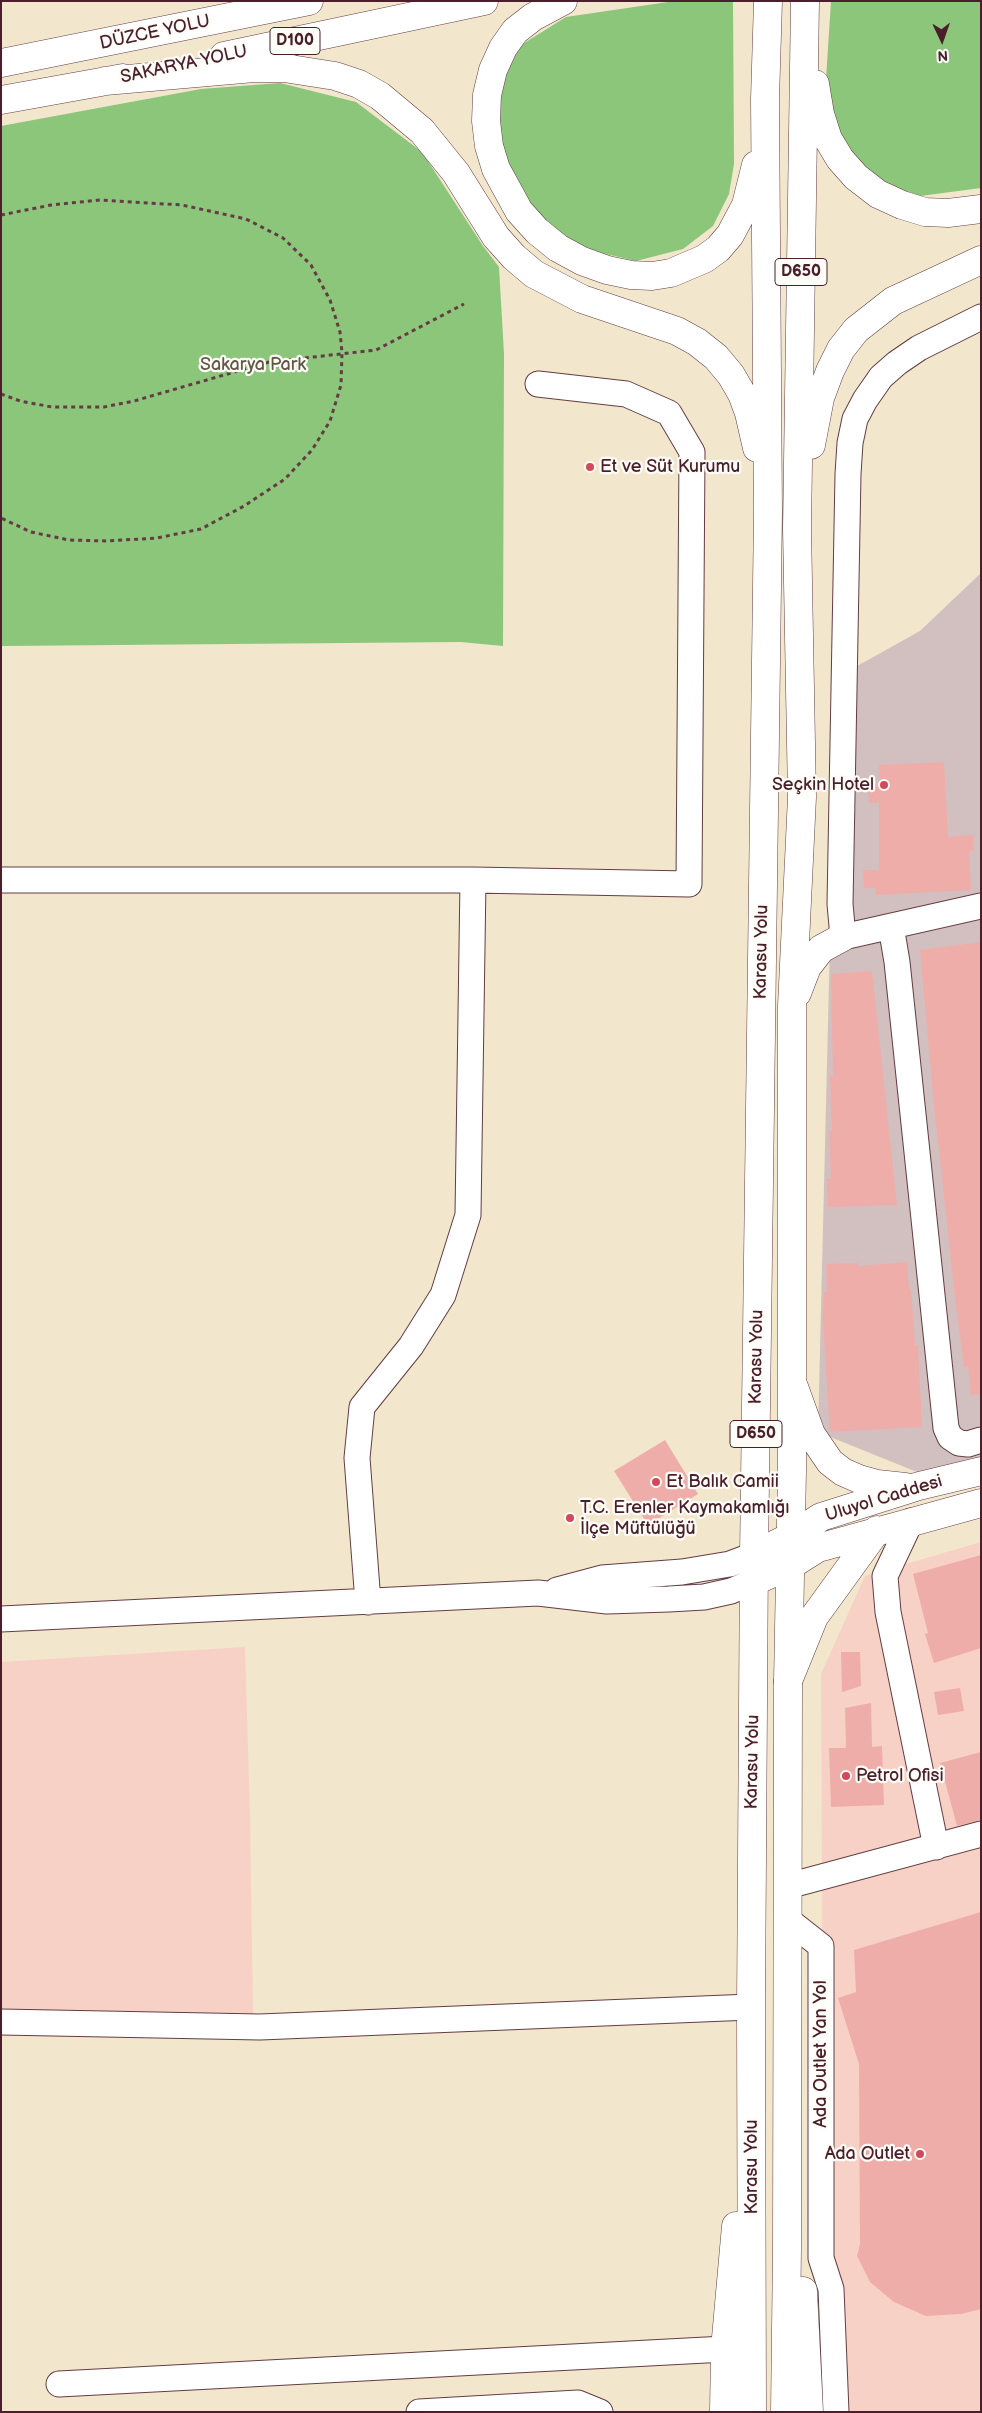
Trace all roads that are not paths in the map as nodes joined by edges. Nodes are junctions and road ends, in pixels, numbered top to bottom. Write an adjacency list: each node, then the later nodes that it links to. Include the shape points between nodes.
1 (255, 1): 7 (main road)
2 (309, 1): 7 (main road, DÜZCE YOLU / D100)
3 (484, 1): 9 (main road, SAKARYA YOLU / D100)
4 (562, 1): 10 (main road, via 515,31 503,48 487,95 486,121 496,170 519,211 558,248 582,260 607,270 652,276 687,268 718,249 730,235 746,205 754,176)
5 (807, 9): 12 (main road, via 820,114 828,139 840,159 878,194 902,205 925,212 948,213); 17 (main road, D650)
6 (768, 13): 10 (main road, D650)
7 (110, 42): 8 (main road, DÜZCE YOLU / D100)
8 (1, 63)
9 (105, 81): 11 (main road, SAKARYA YOLU / D100); 16 (main road, via 284,68 335,76 380,96 404,114 440,151 496,237 534,274 582,299 677,331 716,357 738,388 749,413)
10 (765, 99): 16 (main road, D650)
11 (1, 100)
12 (981, 208)
13 (981, 260): 17 (main road, D650, via 893,301 856,330 841,349 820,398)
14 (981, 317): 22 (street, via 919,348 897,363 880,377 855,419 850,443 848,494 840,904)
15 (538, 384): 19 (street, via 626,394 669,413 692,452 689,884)
16 (768, 512): 33 (main road, Karasu Yolu / D650)
17 (797, 528): 23 (main road, Karasu Yolu / D650, via 802,797)
18 (1, 880): 19 (street)
19 (473, 880): 34 (street, via 468,1215 444,1295 411,1346 362,1407 357,1458)
20 (981, 906): 21 (street)
21 (891, 926): 22 (street); 25 (street, via 946,1428 950,1437 959,1443)
22 (843, 937): 23 (main road, via 821,949 807,967)
23 (792, 1006): 24 (main road, Karasu Yolu / D650)
24 (791, 1374): 27 (main road, via 811,1434 830,1462 859,1479 895,1487); 31 (main road, Karasu Yolu / D650)
25 (981, 1440)
26 (981, 1471): 27 (main road, Uluyol Caddesi)
27 (919, 1486): 31 (main road, Uluyol Caddesi, via 821,1517)
28 (981, 1503): 29 (main road, Uluyol Caddesi)
29 (911, 1521): 30 (main road, Uluyol Caddesi); 38 (street, via 885,1576 888,1612)
30 (877, 1530): 32 (main road, Uluyol Caddesi, via 818,1548); 36 (main road, via 814,1617)
31 (792, 1536): 32 (main road, Karasu Yolu / D650); 33 (main road, Uluyol Caddesi)
32 (790, 1565): 33 (main road, Uluyol Caddesi); 36 (main road, Karasu Yolu / D650)
33 (755, 1568): 34 (street, via 730,1564 682,1572 602,1578 548,1593); 41 (main road, Karasu Yolu / D650)
34 (368, 1602): 35 (street)
35 (1, 1619)
36 (788, 1682): 39 (main road, Karasu Yolu / D650)
37 (981, 1834): 38 (street)
38 (936, 1847): 39 (street)
39 (788, 1886): 40 (main road, Karasu Yolu / D650)
40 (788, 1920): 43 (main road, Karasu Yolu / D650); 53 (street, Ada Outlet Yan Yol, via 821,1946 821,2258 831,2290)
41 (751, 2007): 42 (street, via 260,2027); 44 (main road, Karasu Yolu / D650)
42 (1, 2022)
43 (788, 2044): 51 (main road, Karasu Yolu / D650); 52 (main road)
44 (751, 2055): 45 (main road); 50 (main road, Karasu Yolu / D650)
45 (725, 2349): 46 (street); 49 (main road)
46 (59, 2384)
47 (419, 2412): 48 (street, via 578,2403)
48 (600, 2412)
49 (724, 2412)
50 (752, 2412)
51 (785, 2412)
52 (809, 2412)
53 (836, 2412)

